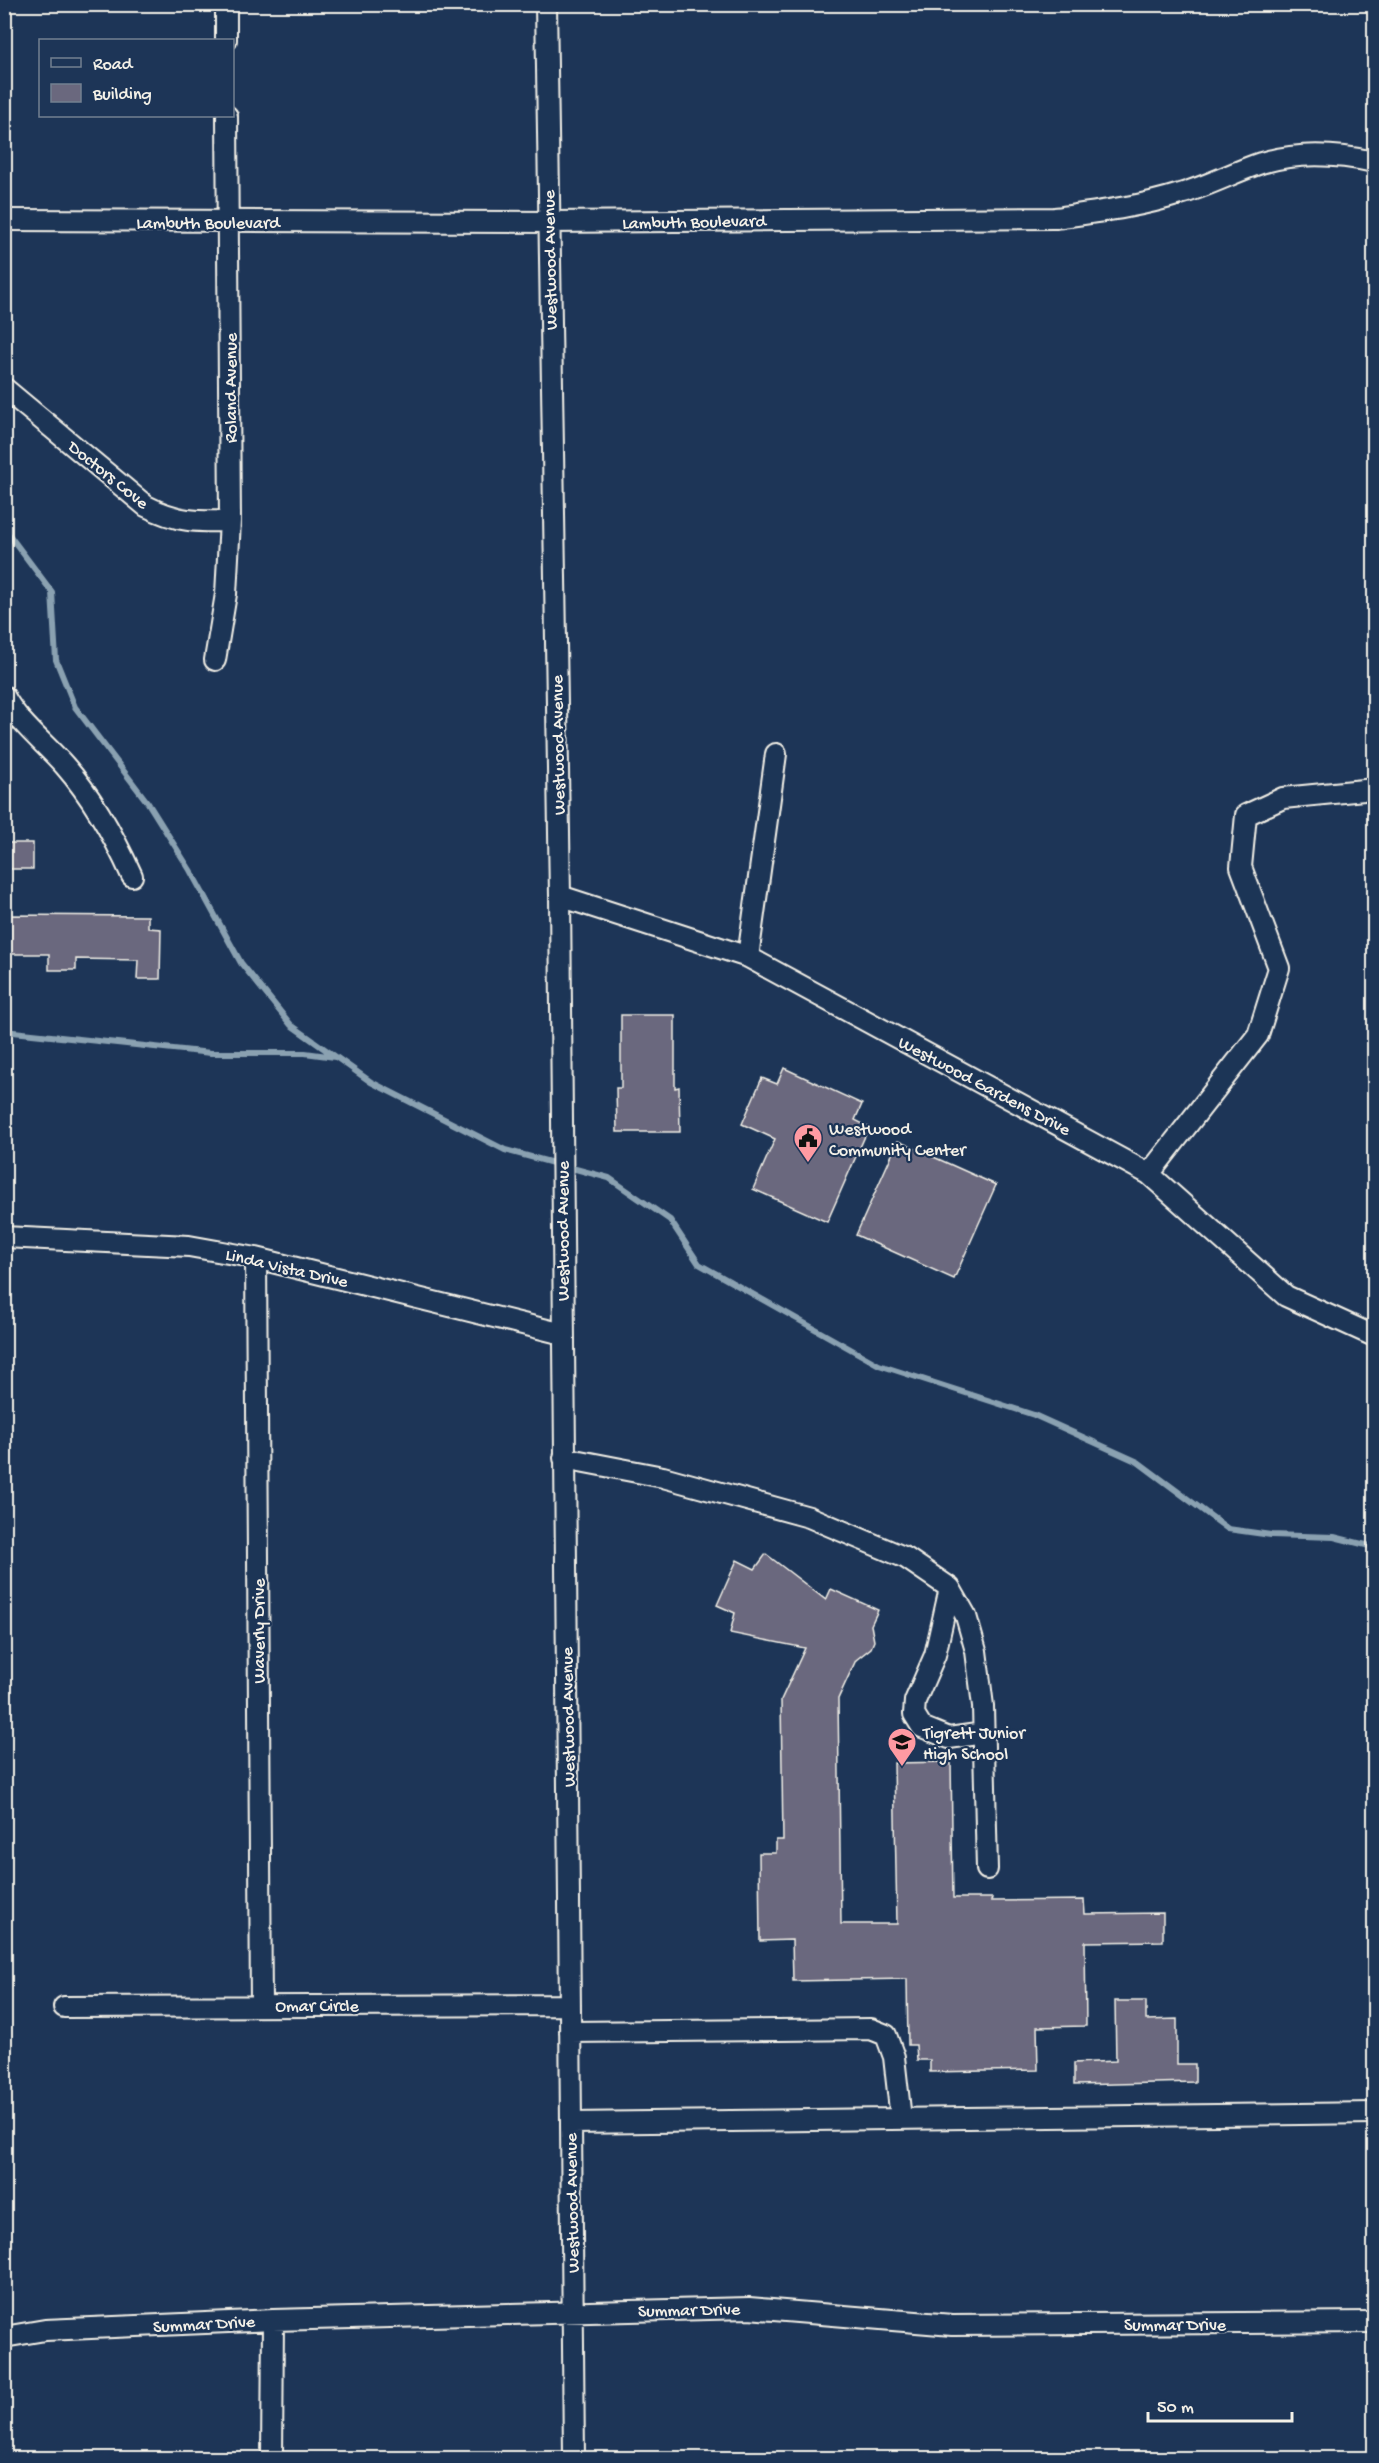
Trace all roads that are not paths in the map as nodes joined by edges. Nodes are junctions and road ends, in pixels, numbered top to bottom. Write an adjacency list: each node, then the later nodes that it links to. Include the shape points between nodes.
1 (226, 4): 3 (street)
2 (546, 4): 7 (street, Westwood Avenue)
3 (226, 39)
4 (227, 117): 8 (street, Roland Avenue)
5 (1374, 162): 7 (street, Lambuth Boulevard, via 1316,155 1262,163 1181,194 1129,208 1055,218)
6 (4, 220): 8 (street, Lambuth Boulevard)
7 (548, 222): 8 (street, Lambuth Boulevard); 16 (street, Westwood Avenue)
8 (229, 223): 10 (street, Roland Avenue)
9 (4, 388): 10 (street, Doctors Cove, via 146,506 170,518)
10 (230, 522): 11 (street, Roland Avenue, via 226,594)
11 (215, 660)
12 (4, 696): 15 (street, via 14,714 66,767 107,822)
13 (776, 754): 17 (street)
14 (1374, 789): 18 (street, via 1283,798 1246,815 1241,867 1280,968 1258,1035)
15 (132, 876)
16 (560, 896): 17 (street, Westwood Gardens Drive); 21 (street, Westwood Avenue)
17 (748, 957): 18 (street, Westwood Gardens Drive)
18 (1149, 1174): 22 (street, Westwood Gardens Drive, via 1286,1296)
19 (4, 1237): 20 (street, Linda Vista Drive, via 189,1246)
20 (256, 1258): 21 (street, Linda Vista Drive); 27 (street, Waverly Drive)
21 (563, 1334): 23 (street, Westwood Avenue)
22 (1374, 1336)
23 (564, 1458): 24 (street, via 663,1477 809,1517 906,1558); 28 (street, Westwood Avenue)
24 (950, 1588): 25 (street, via 966,1616 976,1652); 25 (street, via 935,1655 915,1701 914,1714 922,1727 949,1738)
25 (984, 1733): 26 (street)
26 (987, 1869)
27 (261, 2005): 28 (street, Omar Circle); 29 (street, Omar Circle)
28 (570, 2005): 30 (street, Westwood Avenue)
29 (63, 2007)
30 (570, 2032): 32 (street, via 871,2030 886,2035 894,2057); 33 (street, Westwood Avenue)
31 (1374, 2113): 32 (street)
32 (901, 2119): 33 (street)
33 (571, 2123): 34 (street, Westwood Avenue)
34 (572, 2312): 35 (street, Summar Drive); 36 (street, Summar Drive, via 749,2308 952,2325); 39 (street, Westwood Avenue)
35 (273, 2320): 37 (street, Summar Drive, via 45,2330); 38 (street)
36 (1374, 2322)
37 (4, 2337)
38 (272, 2458)
39 (574, 2458)

